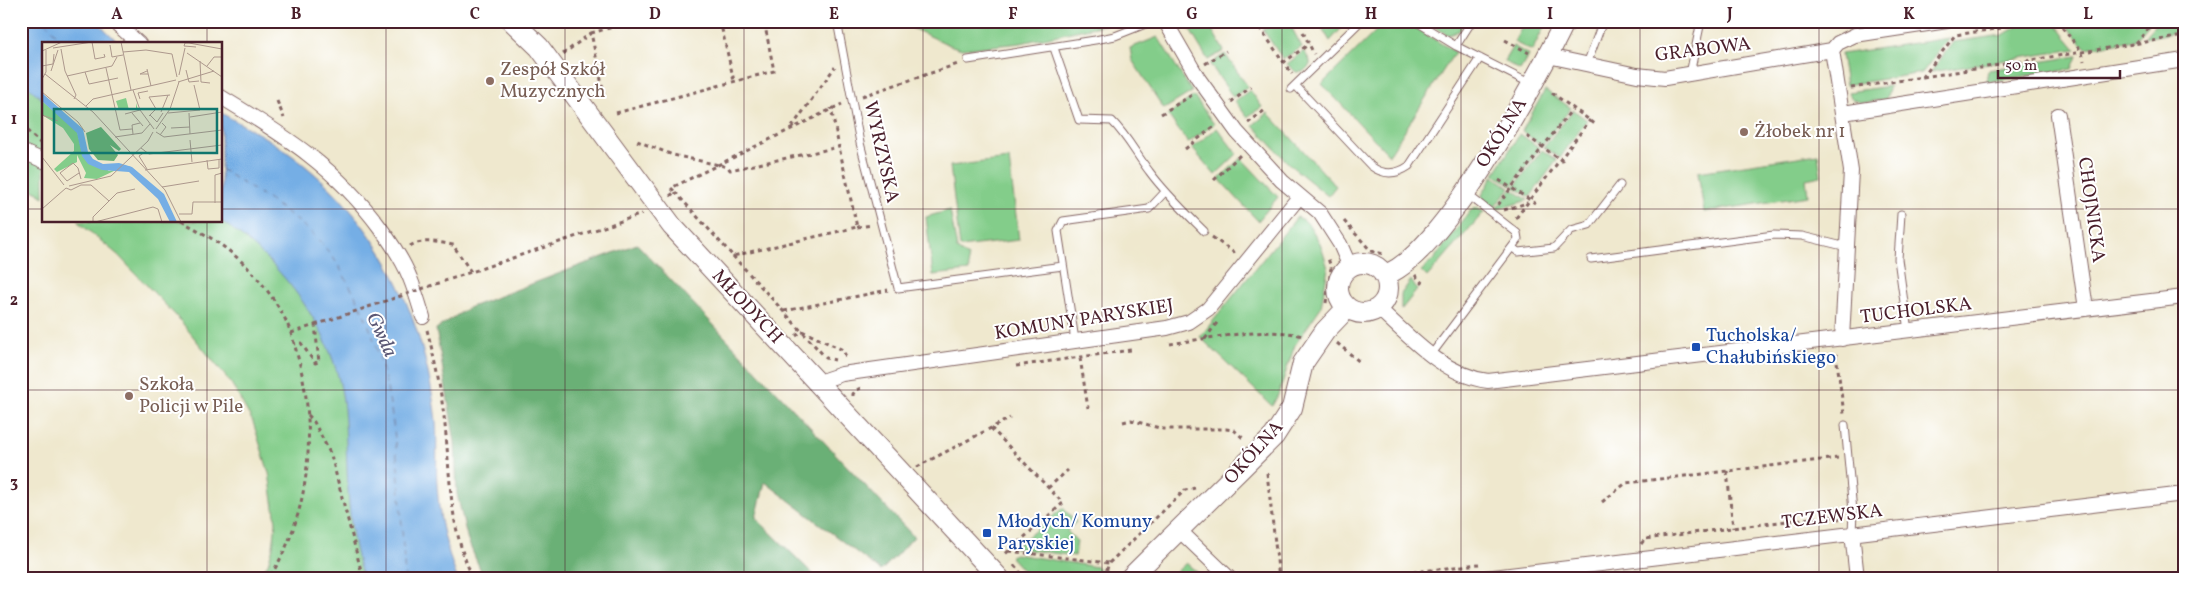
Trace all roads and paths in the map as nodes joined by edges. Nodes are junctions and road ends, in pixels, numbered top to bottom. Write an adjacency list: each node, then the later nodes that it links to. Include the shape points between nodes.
1 (114, 21): 28 (street)
2 (512, 21): 100 (street, MŁODYCH, via 539,47)
3 (636, 21): 25 (path)
4 (720, 21): 51 (path)
5 (764, 21): 51 (path, via 774,71)
6 (837, 21): 40 (lane, WYRZYSKA)
7 (1153, 21): 32 (lane, via 1115,36)
8 (1165, 21): 77 (street, via 1198,78)
9 (1180, 21): 10 (path, via 1184,28)
10 (1193, 21)
11 (1255, 21): 23 (path)
12 (1274, 21): 23 (path)
13 (1361, 21): 44 (lane)
14 (1415, 21): 31 (lane)
15 (1472, 21): 31 (lane)
16 (1565, 21): 37 (street, OKÓLNA)
17 (1603, 21): 45 (lane)
18 (1701, 21): 48 (lane)
19 (1947, 21): 33 (street, GRABOWA, via 1855,35 1838,43)
20 (2012, 21): 50 (path, via 2002,28 1955,35)
21 (2057, 21): 35 (path)
22 (2155, 21): 29 (path)
23 (1260, 30): 43 (path)
24 (1304, 32): 30 (path)
25 (591, 33): 36 (path); 58 (path)
26 (2184, 36): 29 (path)
27 (1505, 40): 37 (path)
28 (136, 42)
29 (2136, 43): 35 (path)
30 (1309, 44): 43 (path); 44 (path)
31 (1456, 46): 39 (lane)
32 (1054, 48): 41 (lane); 95 (lane, via 1079,120 1112,121 1126,135)
33 (1832, 50): 48 (street, GRABOWA); 55 (street)
34 (1226, 51): 46 (path)
35 (2082, 52): 49 (path); 50 (path)
36 (562, 55)
37 (1540, 55): 45 (street, GRABOWA); 52 (street, OKÓLNA)
38 (1201, 58): 46 (path)
39 (1480, 58): 52 (lane); 53 (lane, via 1409,166 1392,173 1381,172 1371,166)
40 (844, 60): 61 (lane, WYRZYSKA); 76 (path, via 836,66)
41 (968, 60): 61 (path)
42 (2184, 60): 49 (street)
43 (1283, 63): 53 (path)
44 (1318, 63): 53 (lane)
45 (1587, 64): 48 (street, GRABOWA, via 1658,77)
46 (1205, 65): 47 (path)
47 (1210, 72)
48 (1690, 74)
49 (2086, 75): 68 (street)
50 (1923, 77): 55 (path)
51 (734, 82): 67 (path)
52 (1532, 84): 96 (street, OKÓLNA)
53 (1295, 85)
54 (1250, 88): 62 (path)
55 (1839, 90): 68 (street)
56 (1195, 93): 69 (path)
57 (1552, 93): 64 (path)
58 (604, 94)
59 (1225, 95): 62 (path)
60 (222, 98): 110 (street, via 295,142 329,169 376,222)
61 (852, 100): 63 (path); 120 (lane, WYRZYSKA)
62 (1230, 102): 65 (path)
63 (831, 108): 76 (path); 81 (path)
64 (1573, 108): 72 (path); 82 (path)
65 (1236, 110)
66 (1265, 110): 77 (path)
67 (616, 113)
68 (1843, 113): 107 (street, via 1851,171)
69 (1161, 114)
70 (2058, 115): 124 (street, CHOJNICKA)
71 (1242, 117): 77 (path)
72 (1590, 120): 73 (path); 87 (path)
73 (1595, 124)
74 (21, 125): 80 (path)
75 (1217, 125): 83 (path)
76 (792, 128): 88 (path)
77 (1242, 128): 97 (street, via 1258,158)
78 (1527, 136): 82 (path)
79 (637, 141): 88 (path, via 673,155)
80 (42, 146)
81 (840, 147): 88 (path, via 730,170); 113 (path, via 858,227)
82 (1542, 148): 87 (path); 93 (path)
83 (1185, 149)
84 (21, 151): 86 (street)
85 (1241, 155): 90 (path)
86 (42, 160)
87 (1560, 160): 89 (path); 98 (path)
88 (719, 163): 94 (path, via 671,188)
89 (1565, 163)
90 (1214, 180)
91 (1499, 180): 93 (path)
92 (1620, 185): 109 (lane, via 1590,225 1571,230 1554,248 1518,252)
93 (1512, 187): 98 (path); 101 (path)
94 (675, 192): 100 (path); 113 (path)
95 (1165, 192): 106 (lane); 116 (lane, via 1148,209 1063,221 1058,231)
96 (1465, 192): 101 (lane); 119 (street, OKÓLNA, via 1437,233 1406,265)
97 (1299, 196): 117 (street, via 1320,213); 133 (street, KOMUNY PARYSKIEJ, via 1199,316 1178,326)
98 (1529, 201): 99 (path); 101 (path); 105 (path)
99 (1535, 203)
100 (657, 206): 118 (path); 143 (street, MŁODYCH)
101 (1492, 213): 105 (lane)
102 (1901, 214): 129 (lane, via 1898,259)
103 (1340, 216): 111 (path, via 1371,251)
104 (183, 222): 130 (path, via 229,249 244,264 280,309)
105 (1510, 227): 109 (lane, via 1518,235 1518,242)
106 (1204, 231): 112 (path)
107 (1847, 247): 114 (lane, via 1802,236 1774,235); 132 (street)
108 (1242, 248): 112 (path)
109 (1513, 248): 137 (lane)
110 (398, 253): 118 (path, via 415,243 442,242 453,245); 126 (street)
111 (1390, 253)
112 (1236, 254): 115 (path)
113 (733, 256): 125 (path)
114 (1591, 258)
115 (1230, 262)
116 (1063, 266): 120 (lane); 133 (lane)
117 (1350, 267): 119 (street, via 1365,263); 122 (street, via 1338,286 1338,294)
118 (472, 272): 127 (path, bridge)
119 (1384, 275): 123 (street, via 1388,289)
120 (898, 288): 125 (path)
121 (2184, 297): 124 (street, TUCHOLSKA)
122 (1347, 308): 123 (street, via 1362,313); 166 (street, OKÓLNA, via 1325,331 1304,363 1292,408 1274,436)
123 (1378, 308): 137 (street, TUCHOLSKA)
124 (2086, 309): 129 (street, TUCHOLSKA)
125 (784, 311): 128 (path)
126 (423, 317): 175 (path, via 438,379 456,533)
127 (315, 325): 130 (path, bridge); 134 (path, via 319,362 314,363 301,343)
128 (802, 331): 141 (path, via 843,350); 141 (path, via 826,358)
129 (1908, 331): 132 (street, TUCHOLSKA)
130 (291, 333): 134 (path)
131 (1303, 337): 135 (path, via 1292,333 1256,334)
132 (1842, 338): 137 (street, TUCHOLSKA, via 1488,381 1464,375)
133 (1075, 340): 143 (street, KOMUNY PARYSKIEJ, via 842,374)
134 (294, 344): 147 (path, via 302,369)
135 (1166, 344)
136 (1138, 349): 140 (path)
137 (1431, 354)
138 (1836, 354): 150 (path)
139 (855, 358): 141 (path)
140 (1080, 358): 142 (path); 146 (path)
141 (847, 359)
142 (1013, 367)
143 (820, 385): 176 (street, MŁODYCH)
144 (870, 386): 145 (path, via 856,390 853,394)
145 (856, 402)
146 (1088, 408)
147 (308, 414): 173 (path, via 309,439 298,512 282,557); 174 (path, via 331,455)
148 (1010, 418): 151 (path)
149 (1122, 422): 152 (path, via 1131,420 1163,428 1234,430 1245,440)
150 (1845, 425): 153 (lane)
151 (991, 428): 155 (path); 161 (path)
152 (1238, 446)
153 (1848, 456): 157 (path); 165 (lane)
154 (910, 460): 155 (path)
155 (917, 467): 158 (path)
156 (1068, 470): 161 (path)
157 (1727, 471): 163 (path, via 1626,483); 164 (path)
158 (923, 473)
159 (1266, 473): 181 (path)
160 (1199, 487): 171 (path, via 1185,490)
161 (1048, 488): 169 (path, via 1063,503)
162 (2184, 494): 165 (street, TCZEWSKA)
163 (1602, 502)
164 (1733, 528): 165 (path, via 1827,516); 167 (path, via 1645,539 1643,544)
165 (1852, 528): 183 (street, TCZEWSKA); 184 (street)
166 (1180, 531): 179 (street, OKÓLNA); 180 (street)
167 (1634, 545)
168 (998, 549): 170 (path)
169 (1009, 551): 170 (path); 171 (path)
170 (1004, 555): 177 (path)
171 (1109, 563): 178 (path)
172 (1489, 563): 182 (path)
173 (268, 578)
174 (364, 578)
175 (473, 578)
176 (999, 578)
177 (1025, 578)
178 (1104, 578)
179 (1130, 578)
180 (1229, 578)
181 (1279, 578)
182 (1365, 578)
183 (1486, 578)
184 (1857, 578)

